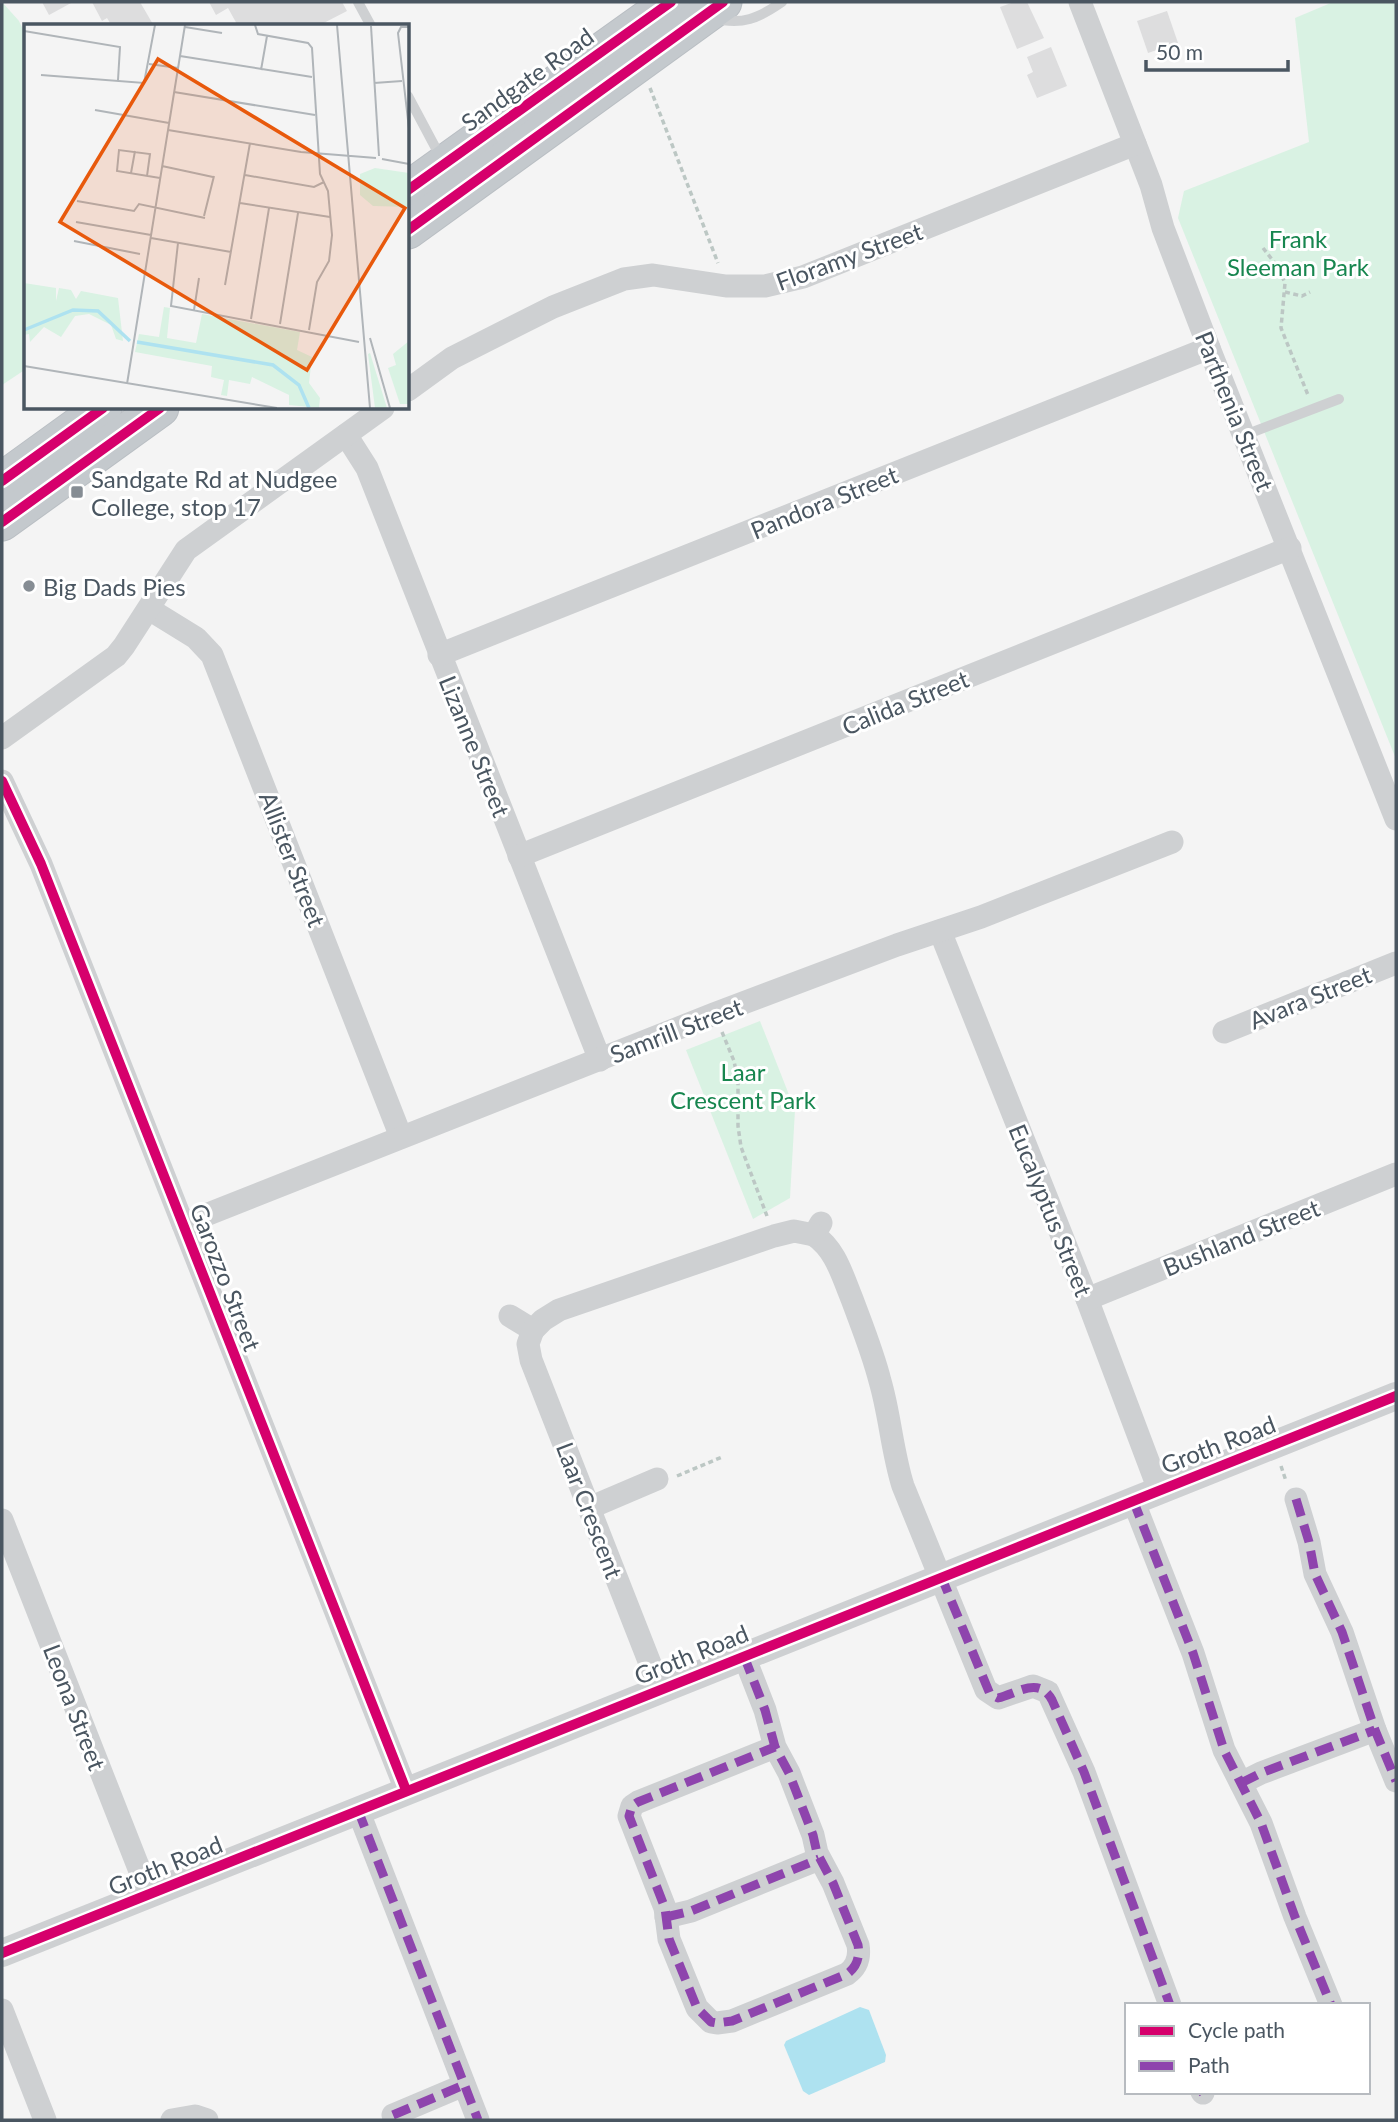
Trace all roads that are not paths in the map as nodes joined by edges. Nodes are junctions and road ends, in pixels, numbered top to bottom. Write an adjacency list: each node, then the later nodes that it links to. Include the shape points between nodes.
1 (358, 2): 6 (lane)
2 (671, 2): 9 (highway, Sandgate Road)
3 (782, 2): 5 (lane, via 750,21 724,21)
4 (1080, 2): 8 (street, Parthenia Street)
5 (713, 9): 11 (highway)
6 (370, 24)
7 (410, 100): 9 (lane)
8 (1135, 144): 12 (street, Parthenia Street); 13 (street, Floramy Street, via 803,277 765,286 726,286 653,275 596,288 452,358)
9 (444, 164): 10 (highway, Sandgate Road)
10 (410, 189)
11 (410, 229)
12 (1209, 348): 19 (street, Parthenia Street); 24 (street, Pandora Street)
13 (410, 389)
14 (1339, 399): 19 (lane)
15 (100, 410): 20 (highway)
16 (157, 410): 21 (highway)
17 (380, 410): 18 (street)
18 (346, 435): 23 (street, via 186,550); 24 (street, Lizanne Street, via 367,468)
19 (1245, 435): 22 (street, Parthenia Street)
20 (2, 481)
21 (2, 522)
22 (1290, 548): 27 (street, Parthenia Street); 29 (street, Calida Street)
23 (149, 609): 25 (street, via 116,656); 34 (street, Allister Street, via 196,638 212,655)
24 (439, 655): 29 (street, Lizanne Street)
25 (2, 738)
26 (2, 781): 36 (street, Garozzo Street, via 41,864)
27 (1396, 819)
28 (1172, 842): 30 (street, Samrill Street)
29 (519, 856): 33 (street, Lizanne Street)
30 (940, 931): 33 (street, Samrill Street); 37 (street, Eucalyptus Street)
31 (1396, 963): 32 (street, Avara Street)
32 (1223, 1032)
33 (600, 1060): 34 (street, Samrill Street)
34 (401, 1137): 36 (street, Samrill Street)
35 (1396, 1174): 37 (street, Bushland Street)
36 (183, 1224): 54 (street, Garozzo Street)
37 (1087, 1299): 42 (street, Eucalyptus Street)
38 (510, 1316): 39 (street)
39 (533, 1331): 45 (street, Laar Crescent, via 528,1344 531,1360); 47 (street, via 559,1310 774,1236 818,1229 868,1342 896,1464)
40 (1396, 1396): 42 (street, Groth Road)
41 (657, 1479): 45 (street)
42 (1159, 1490): 44 (street, Groth Road)
43 (1296, 1499): 50 (street, via 1315,1574 1342,1632)
44 (1133, 1500): 47 (street, Groth Road); 53 (street, via 1193,1653 1224,1750)
45 (589, 1508): 49 (street, Laar Crescent)
46 (2, 1520): 57 (street, Leona Street)
47 (941, 1576): 48 (street, Groth Road); 60 (street, via 990,1694 998,1698 1033,1686 1044,1689 1052,1700 1084,1772)
48 (744, 1656): 49 (street, Groth Road); 51 (street)
49 (660, 1689): 54 (street, Groth Road)
50 (1375, 1730): 52 (street); 53 (street)
51 (775, 1747): 56 (street, via 789,1773); 58 (street, via 632,1806 630,1820)
52 (1396, 1781)
53 (1241, 1783): 61 (street, via 1261,1823)
54 (406, 1790): 55 (street, Groth Road)
55 (358, 1810): 57 (street, Groth Road); 63 (street)
56 (819, 1859): 58 (street); 58 (street, via 858,1945 856,1966 847,1974 732,2021 711,2022 697,2008 669,1939)
57 (149, 1894): 59 (street, Groth Road)
58 (666, 1917)
59 (2, 1953)
60 (1169, 2003)
61 (1330, 2003)
62 (2, 2010): 65 (street)
63 (464, 2085): 64 (street); 68 (street)
64 (393, 2115)
65 (45, 2120)
66 (172, 2120): 67 (street, via 195,2116)
67 (207, 2120)
68 (478, 2120)

